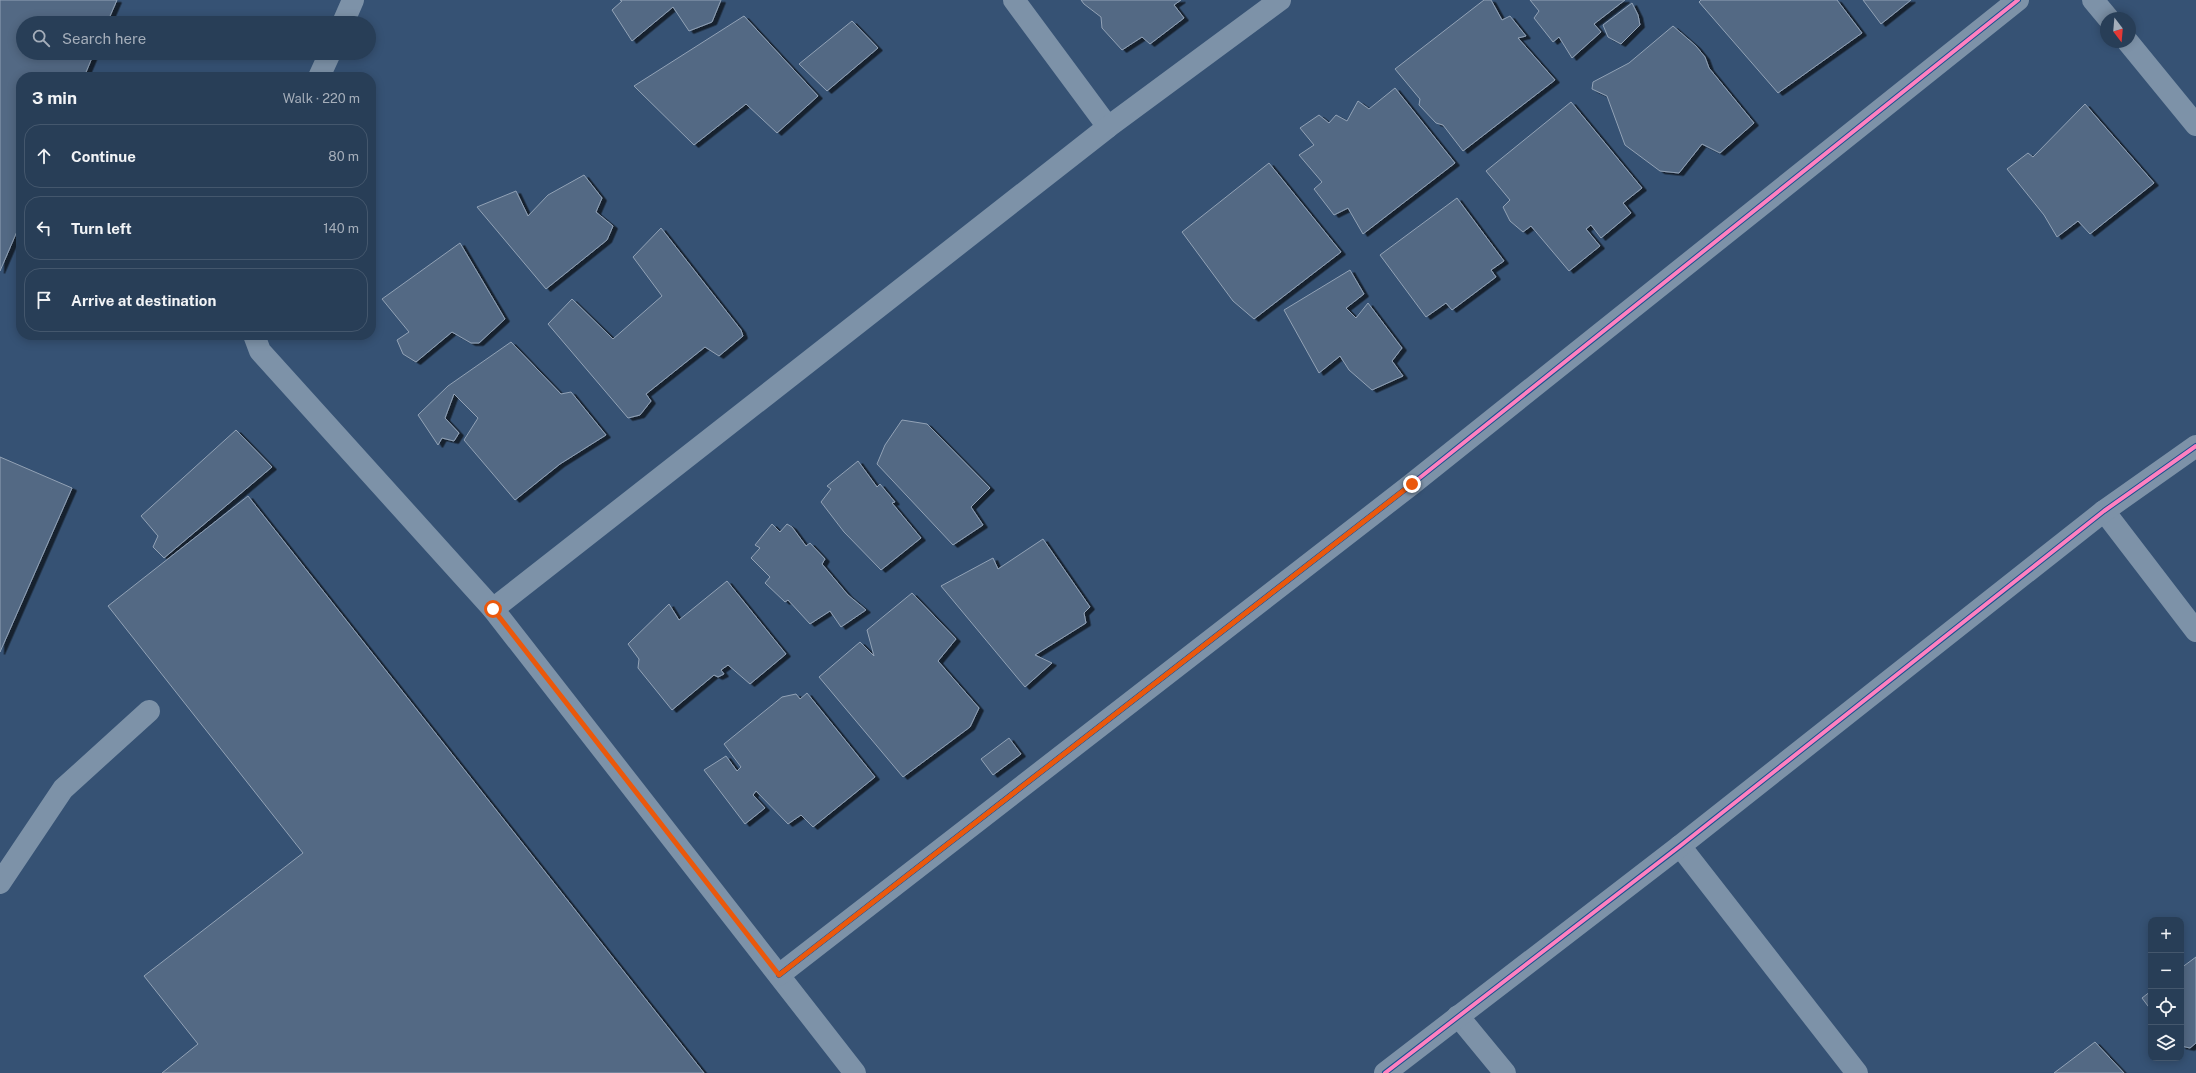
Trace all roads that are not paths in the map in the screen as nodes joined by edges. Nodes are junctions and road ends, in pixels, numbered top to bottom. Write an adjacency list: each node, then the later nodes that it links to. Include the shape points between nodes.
1 (353, 0): 7 (street)
2 (1014, 0): 12 (street)
3 (1280, 0): 12 (street)
4 (2018, 0): 21 (street, via 1412,484)
5 (2093, 0): 6 (street)
6 (2103, 12)
7 (346, 16)
8 (2133, 48): 11 (street)
9 (327, 60): 10 (street)
10 (321, 72)
11 (2196, 125)
12 (1108, 127): 16 (street)
13 (256, 340): 16 (street, via 260,350)
14 (2196, 446): 15 (street)
15 (2104, 511): 17 (street); 19 (street)
16 (493, 609): 21 (street)
17 (2196, 631)
18 (148, 711): 20 (street, via 63,789)
19 (1680, 846): 22 (street); 26 (street)
20 (0, 883)
21 (779, 975): 23 (street)
22 (1458, 1016): 24 (street); 25 (street)
23 (855, 1073)
24 (1385, 1073)
25 (1505, 1073)
26 (1857, 1073)

